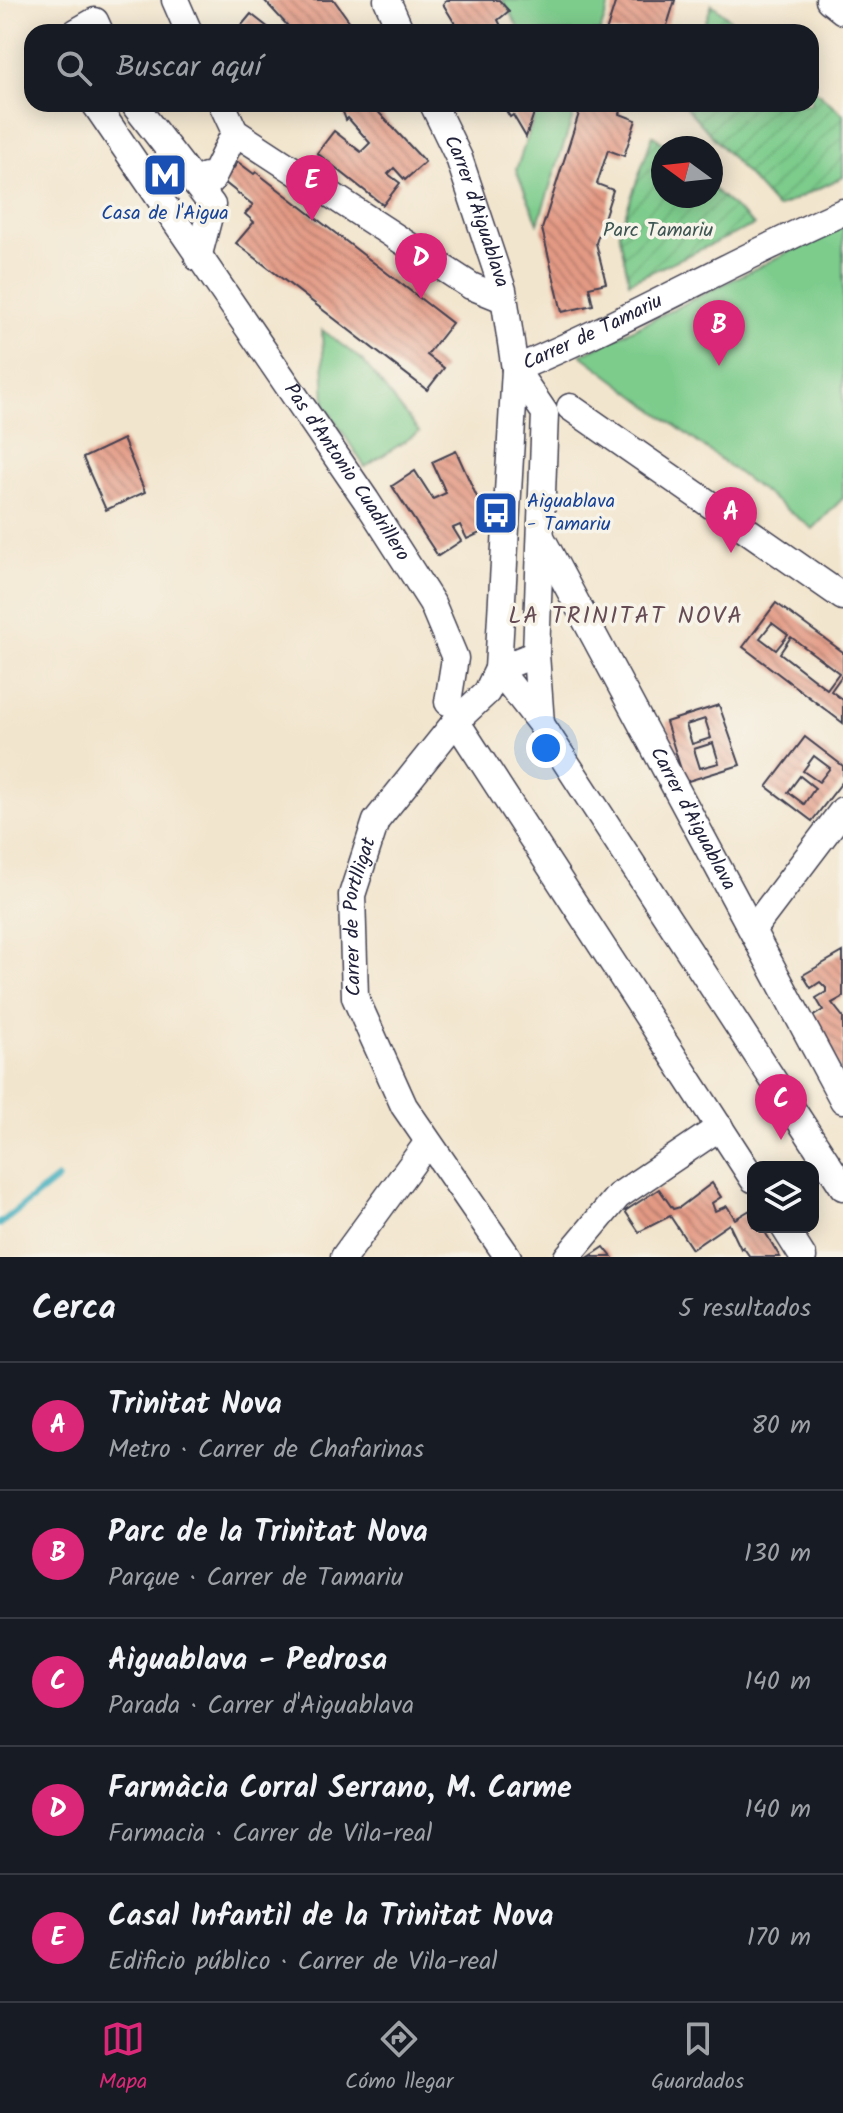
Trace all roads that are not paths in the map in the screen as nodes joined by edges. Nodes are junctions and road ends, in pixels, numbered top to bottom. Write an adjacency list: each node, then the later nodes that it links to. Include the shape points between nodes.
1 (175, 0): 5 (street)
2 (387, 0): 6 (street)
3 (829, 0): 4 (street)
4 (843, 11)
5 (186, 24)
6 (398, 24)
7 (100, 112): 14 (street, Pas d'Antonio Cuadrillero)
8 (141, 112): 14 (street, via 176,146 212,205)
9 (226, 112): 11 (street)
10 (437, 112): 15 (street, Carrer d'Aiguablava, via 459,158)
11 (235, 132): 12 (street); 15 (street, via 471,286)
12 (212, 166)
13 (843, 212): 16 (street, Carrer de Tamariu)
14 (198, 258): 22 (street, Pas d'Antonio Cuadrillero, via 432,603 455,658)
15 (503, 299): 16 (street, Carrer d'Aiguablava)
16 (515, 369): 18 (street, Carrer d'Aiguablava, via 545,413); 21 (street, Carrer d'Aiguablava)
17 (570, 407): 19 (street)
18 (541, 537): 20 (street, Carrer d'Aiguablava); 25 (street, Carrer d'Aiguablava)
19 (843, 597)
20 (536, 654): 21 (street); 23 (street, Carrer d'Aiguablava)
21 (498, 669): 22 (street, Carrer de Portlligat, via 487,692); 23 (street, Carrer d'Aiguablava)
22 (452, 711): 27 (street); 28 (street, Carrer de Portlligat, via 376,821 352,895 355,997 404,1106)
23 (541, 724): 30 (street, Carrer d'Aiguablava)
24 (843, 810): 25 (street)
25 (753, 929): 26 (street, Carrer d'Aiguablava)
26 (843, 1100)
27 (720, 1127): 29 (street); 34 (street, via 618,1196)
28 (428, 1142): 32 (street); 33 (street, Carrer de Portlligat)
29 (747, 1170)
30 (843, 1187)
31 (788, 1233): 35 (street)
32 (344, 1257)
33 (508, 1257)
34 (567, 1257)
35 (803, 1257)

